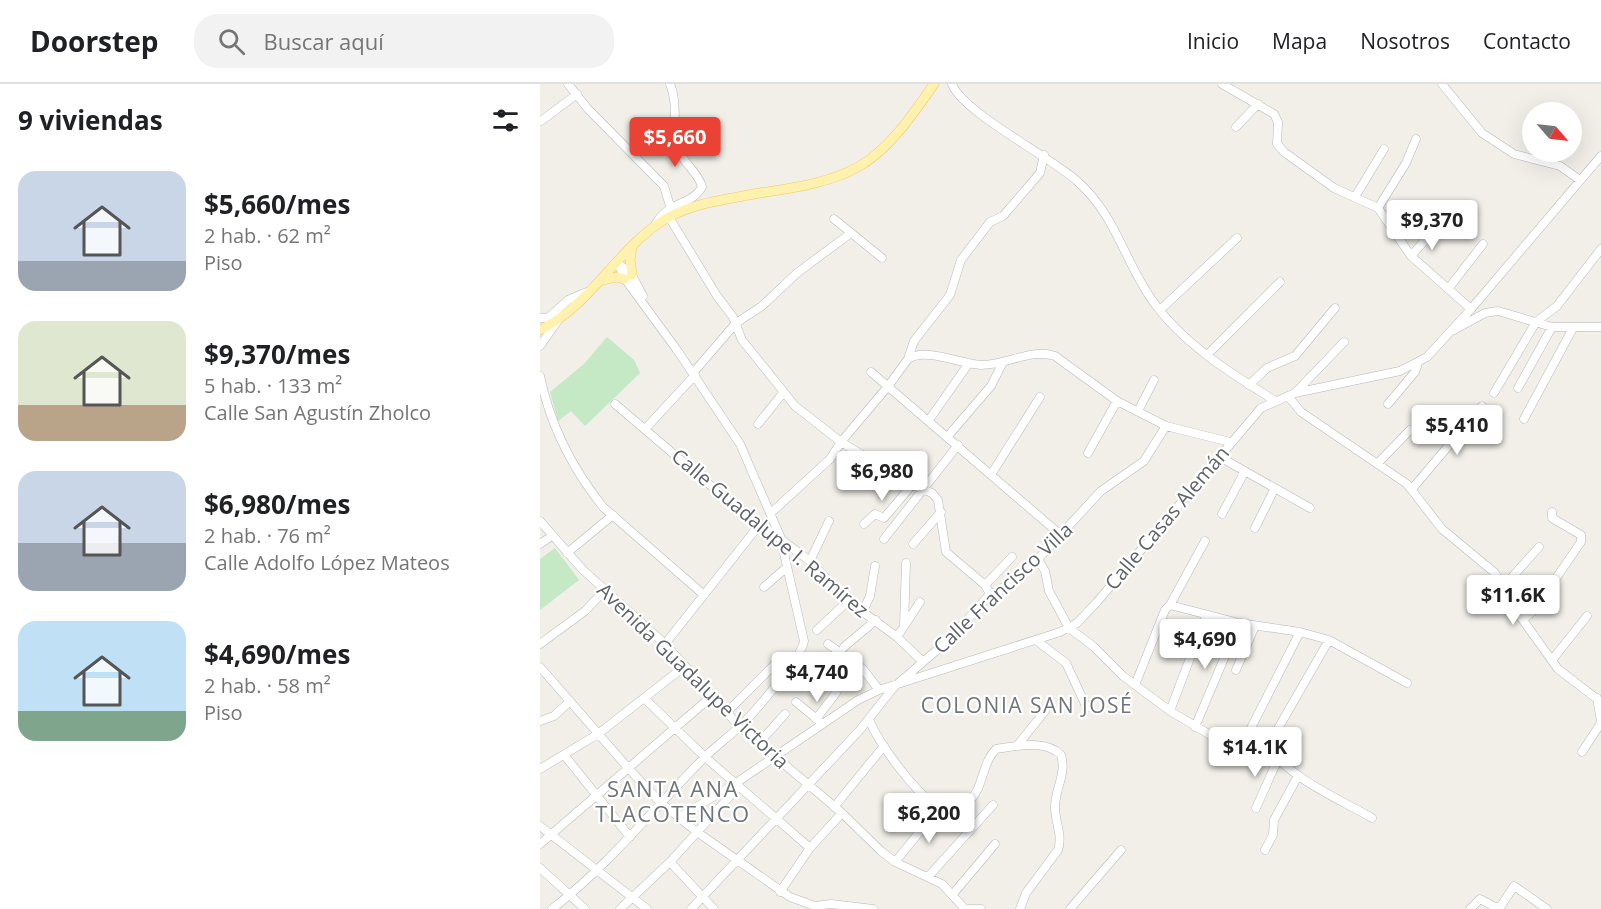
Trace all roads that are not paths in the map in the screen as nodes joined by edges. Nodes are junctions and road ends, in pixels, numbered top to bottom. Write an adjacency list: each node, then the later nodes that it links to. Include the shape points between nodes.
1 (568, 84): 7 (street)
2 (670, 84): 17 (street, via 680,152 702,187 696,196)
3 (934, 84): 19 (main road, via 888,143 858,167 812,183 703,202)
4 (952, 84): 13 (street, via 985,117)
5 (1442, 84): 15 (street, via 1482,134 1514,154 1560,166)
6 (1225, 86): 8 (street)
7 (577, 94): 9 (street); 17 (street, via 664,186)
8 (1258, 104): 10 (street); 16 (street, via 1274,114 1278,122 1277,144 1284,152 1334,188)
9 (541, 121)
10 (1236, 127)
11 (1416, 139): 18 (street)
12 (1384, 149): 16 (street)
13 (1044, 155): 38 (street, via 1102,205); 51 (street, via 1040,173 1003,216 990,222 961,260 950,295 911,345)
14 (1601, 156): 15 (street, Calle Casas Alemán)
15 (1580, 180): 37 (street, Calle Casas Alemán)
16 (1354, 197): 18 (street)
17 (670, 207): 21 (street)
18 (1378, 208): 28 (street)
19 (669, 217): 21 (main road); 41 (street)
20 (834, 219): 23 (street)
21 (653, 229): 26 (main road)
22 (1434, 230): 28 (street)
23 (851, 234): 29 (street); 41 (street, via 796,273 762,306)
24 (1237, 238): 38 (street)
25 (1483, 244): 34 (street)
26 (633, 247): 30 (main road); 31 (main road)
27 (1601, 249): 42 (street, via 1557,306)
28 (1411, 256): 34 (street)
29 (882, 258)
30 (617, 262): 31 (street); 32 (main road)
31 (628, 277): 32 (main road); 56 (street)
32 (598, 282): 35 (main road)
33 (1280, 282): 50 (street)
34 (1448, 289): 37 (street)
35 (587, 292): 39 (street, via 568,300 548,318); 40 (main road)
36 (1335, 308): 60 (street, via 1295,356 1266,368)
37 (1471, 309): 47 (street, Calle Casas Alemán)
38 (1160, 310): 50 (street)
39 (540, 318)
40 (560, 318): 46 (main road); 49 (street)
41 (736, 322): 56 (street); 62 (street, via 742,340)
42 (1536, 322): 43 (street); 47 (street, via 1491,311); 63 (street)
43 (1552, 327): 45 (street); 61 (street)
44 (1601, 327): 45 (street)
45 (1573, 328): 72 (street)
46 (540, 330)
47 (1453, 330): 54 (street, Calle Casas Alemán)
48 (1344, 342): 64 (street)
49 (540, 346)
50 (1207, 354): 60 (street)
51 (908, 359): 53 (street, via 926,355); 59 (street)
52 (1003, 362): 53 (street); 67 (street, via 1035,354 1055,356); 78 (street, via 991,386)
53 (969, 363): 73 (street)
54 (1418, 363): 64 (street, Calle Casas Alemán, via 1400,371); 69 (street)
55 (871, 372): 59 (street)
56 (694, 374): 76 (street); 92 (street, via 740,444)
57 (540, 376): 95 (street, via 544,398 565,450 592,493)
58 (1154, 380): 71 (street)
59 (889, 385): 73 (street); 79 (street)
60 (1249, 385): 66 (street)
61 (1518, 388)
62 (783, 393): 74 (street); 79 (street)
63 (1494, 393)
64 (1292, 394): 66 (street, Calle Casas Alemán); 84 (street, via 1301,412)
65 (1040, 397): 86 (street)
66 (1274, 400): 80 (street, Calle Casas Alemán, via 1261,408)
67 (1117, 401): 71 (street); 82 (street)
68 (615, 404): 76 (street, Calle Guadalupe I. Ramírez)
69 (1388, 404)
70 (1482, 406): 89 (street)
71 (1138, 411): 75 (street)
72 (1524, 419)
73 (929, 420): 78 (street)
74 (758, 424)
75 (1166, 426): 80 (street); 104 (street, Calle Francisco Villa, via 1144,461 1101,491)
76 (646, 428): 99 (street, Calle Guadalupe I. Ramírez)
77 (1410, 430): 84 (street)
78 (948, 436): 81 (street)
79 (841, 442): 87 (street); 92 (street, via 822,468)
80 (1230, 442): 83 (street, Calle Casas Alemán)
81 (958, 445): 86 (street); 90 (street)
82 (1088, 453)
83 (1218, 456): 85 (street); 134 (street, Calle Casas Alemán, via 1097,602)
84 (1377, 464): 89 (street)
85 (1245, 471): 88 (street); 96 (street)
86 (992, 473): 104 (street)
87 (912, 485): 90 (street); 100 (street, via 884,518 874,514)
88 (1275, 488): 91 (street); 101 (street)
89 (1412, 489): 118 (street, via 1442,529 1488,566)
90 (924, 490): 93 (street, via 938,500); 105 (street)
91 (1310, 508)
92 (771, 512): 103 (street)
93 (941, 512): 108 (street); 117 (street, via 946,552)
94 (1552, 512): 129 (street, via 1552,518 1581,535 1581,542)
95 (613, 514): 110 (street); 122 (street)
96 (1222, 514)
97 (540, 521): 102 (street, Avenida Guadalupe Victoria)
98 (829, 521): 113 (street)
99 (760, 524): 103 (street, Calle Guadalupe I. Ramírez); 122 (street)
100 (864, 524)
101 (1255, 528)
102 (552, 536): 107 (street); 110 (street, Avenida Guadalupe Victoria)
103 (780, 536): 113 (street, Calle Guadalupe I. Ramírez); 116 (street)
104 (1062, 536): 112 (street, Calle Francisco Villa)
105 (884, 539)
106 (1205, 541): 125 (street)
107 (540, 544)
108 (913, 544)
109 (1539, 547): 118 (street)
110 (567, 552): 120 (street, Avenida Guadalupe Victoria)
111 (1012, 557): 117 (street)
112 (1038, 559): 121 (street, Calle Francisco Villa); 134 (street, via 1045,570 1049,591)
113 (810, 561): 123 (street, Calle Guadalupe I. Ramírez)
114 (906, 563): 132 (street)
115 (875, 566): 126 (street)
116 (786, 567): 119 (street); 148 (street, via 804,633 803,647)
117 (985, 585): 121 (street)
118 (1504, 586): 129 (street, via 1512,605)
119 (764, 587)
120 (604, 591): 140 (street, via 585,611); 141 (street, Avenida Guadalupe Victoria)
121 (990, 594): 145 (street, Calle Francisco Villa, via 952,637)
122 (704, 595): 141 (street)
123 (848, 601): 126 (street, Calle Guadalupe I. Ramírez); 135 (street)
124 (920, 602): 132 (street)
125 (1170, 605): 127 (street); 151 (street)
126 (863, 611): 130 (street, Calle Guadalupe I. Ramírez)
127 (1206, 616): 131 (street); 162 (street)
128 (1587, 616): 144 (street)
129 (1524, 619): 144 (street)
130 (876, 620): 137 (street, Calle Guadalupe I. Ramírez); 143 (street)
131 (1239, 623): 133 (street); 170 (street)
132 (904, 626): 137 (street)
133 (1255, 626): 136 (street); 149 (street)
134 (1069, 628): 139 (street, Calle Casas Alemán); 151 (street)
135 (817, 630)
136 (1300, 632): 138 (street); 178 (street, via 1251,728)
137 (897, 637): 145 (street, Calle Guadalupe I. Ramírez)
138 (1329, 640): 150 (street); 178 (street)
139 (1037, 641): 152 (street, Calle Casas Alemán); 160 (street, via 1066,663)
140 (540, 644)
141 (665, 644): 146 (street, Avenida Guadalupe Victoria)
142 (828, 644): 153 (street, via 863,669)
143 (844, 647)
144 (1552, 660): 157 (street)
145 (923, 662): 152 (street, Calle Francisco Villa)
146 (686, 666): 155 (street, Avenida Guadalupe Victoria); 156 (street)
147 (540, 667): 158 (street)
148 (788, 669): 163 (street, via 776,663); 169 (street)
149 (1236, 670)
150 (1407, 683)
151 (1135, 685): 162 (street)
152 (894, 687): 153 (street, Calle Casas Alemán); 165 (street, Calle Francisco Villa)
153 (879, 690): 167 (street, Calle Casas Alemán)
154 (836, 693): 167 (street)
155 (711, 697): 163 (street, Avenida Guadalupe Victoria); 171 (street)
156 (644, 699): 171 (street); 173 (street)
157 (1599, 700): 168 (street)
158 (569, 702): 166 (street, via 554,716); 173 (street)
159 (796, 702): 167 (street)
160 (1087, 708)
161 (1045, 711): 177 (street)
162 (1170, 711): 170 (street)
163 (726, 713): 169 (street, Avenida Guadalupe Victoria)
164 (785, 714): 175 (street)
165 (869, 719): 172 (street, Calle Francisco Villa); 174 (street)
166 (540, 721)
167 (820, 721): 182 (street, Calle Casas Alemán)
168 (1601, 722): 179 (street)
169 (740, 727): 175 (street, Avenida Guadalupe Victoria); 181 (street)
170 (1195, 727): 178 (street, via 1249,758)
171 (675, 729): 181 (street); 185 (street)
172 (859, 731): 174 (street); 188 (street, Calle Francisco Villa)
173 (598, 734): 180 (street); 185 (street)
174 (878, 736): 176 (street)
175 (759, 743): 182 (street, Avenida Guadalupe Victoria)
176 (884, 746): 192 (street); 193 (street, via 915,786)
177 (1017, 746): 193 (street, via 992,753 969,801 958,808); 230 (street, via 1048,747 1061,755 1065,767 1055,801 1061,838 1058,850 1026,893)
178 (1268, 746): 183 (street)
179 (1582, 752)
180 (566, 756): 184 (street); 189 (street)
181 (705, 757): 187 (street); 190 (street)
182 (775, 757): 187 (street, Calle Casas Alemán); 188 (street, Avenida Guadalupe Victoria)
183 (1278, 759): 186 (street); 194 (street)
184 (540, 769)
185 (629, 770): 189 (street); 190 (street)
186 (1298, 776): 198 (street); 207 (street, via 1274,820 1273,835)
187 (738, 785): 196 (street, Calle Casas Alemán); 197 (street); 200 (street)
188 (807, 785): 192 (street, Avenida Guadalupe Victoria); 197 (street, Calle Francisco Villa)
189 (596, 796): 201 (street); 202 (street)
190 (663, 804): 196 (street); 202 (street)
191 (993, 805): 213 (street)
192 (834, 807): 195 (street, Avenida Guadalupe Victoria)
193 (940, 807): 210 (street)
194 (1256, 808)
195 (842, 813): 205 (street); 210 (street, Avenida Guadalupe Victoria)
196 (678, 818): 200 (street)
197 (775, 818): 205 (street); 208 (street, Calle Francisco Villa)
198 (1372, 818)
199 (540, 826): 201 (street)
200 (697, 832): 208 (street); 209 (street)
201 (551, 834): 203 (street); 212 (street)
202 (630, 837): 212 (street)
203 (540, 844)
204 (995, 844): 215 (street)
205 (810, 848): 214 (street)
206 (1121, 850): 231 (street)
207 (1265, 850)
208 (736, 859): 214 (street); 218 (street, Calle Francisco Villa)
209 (670, 862): 217 (street); 218 (street)
210 (895, 862): 213 (street, Avenida Guadalupe Victoria)
211 (540, 868): 216 (street)
212 (598, 869): 216 (street); 217 (street)
213 (928, 877): 215 (street, Avenida Guadalupe Victoria)
214 (780, 892): 219 (street)
215 (953, 894): 227 (street, Avenida Guadalupe Victoria)
216 (570, 895): 220 (street); 221 (street)
217 (633, 897): 222 (street); 223 (street)
218 (702, 897): 224 (street, Calle Francisco Villa); 225 (street)
219 (820, 907): 226 (street)
220 (552, 909)
221 (585, 909)
222 (620, 909)
223 (647, 909)
224 (691, 909)
225 (714, 909)
226 (873, 909)
227 (965, 909)
228 (970, 909): 229 (street)
229 (981, 909)
230 (1020, 909)
231 (1070, 909)
232 (1470, 909): 233 (street, via 1479,899 1501,906 1514,886)
233 (1547, 909)

